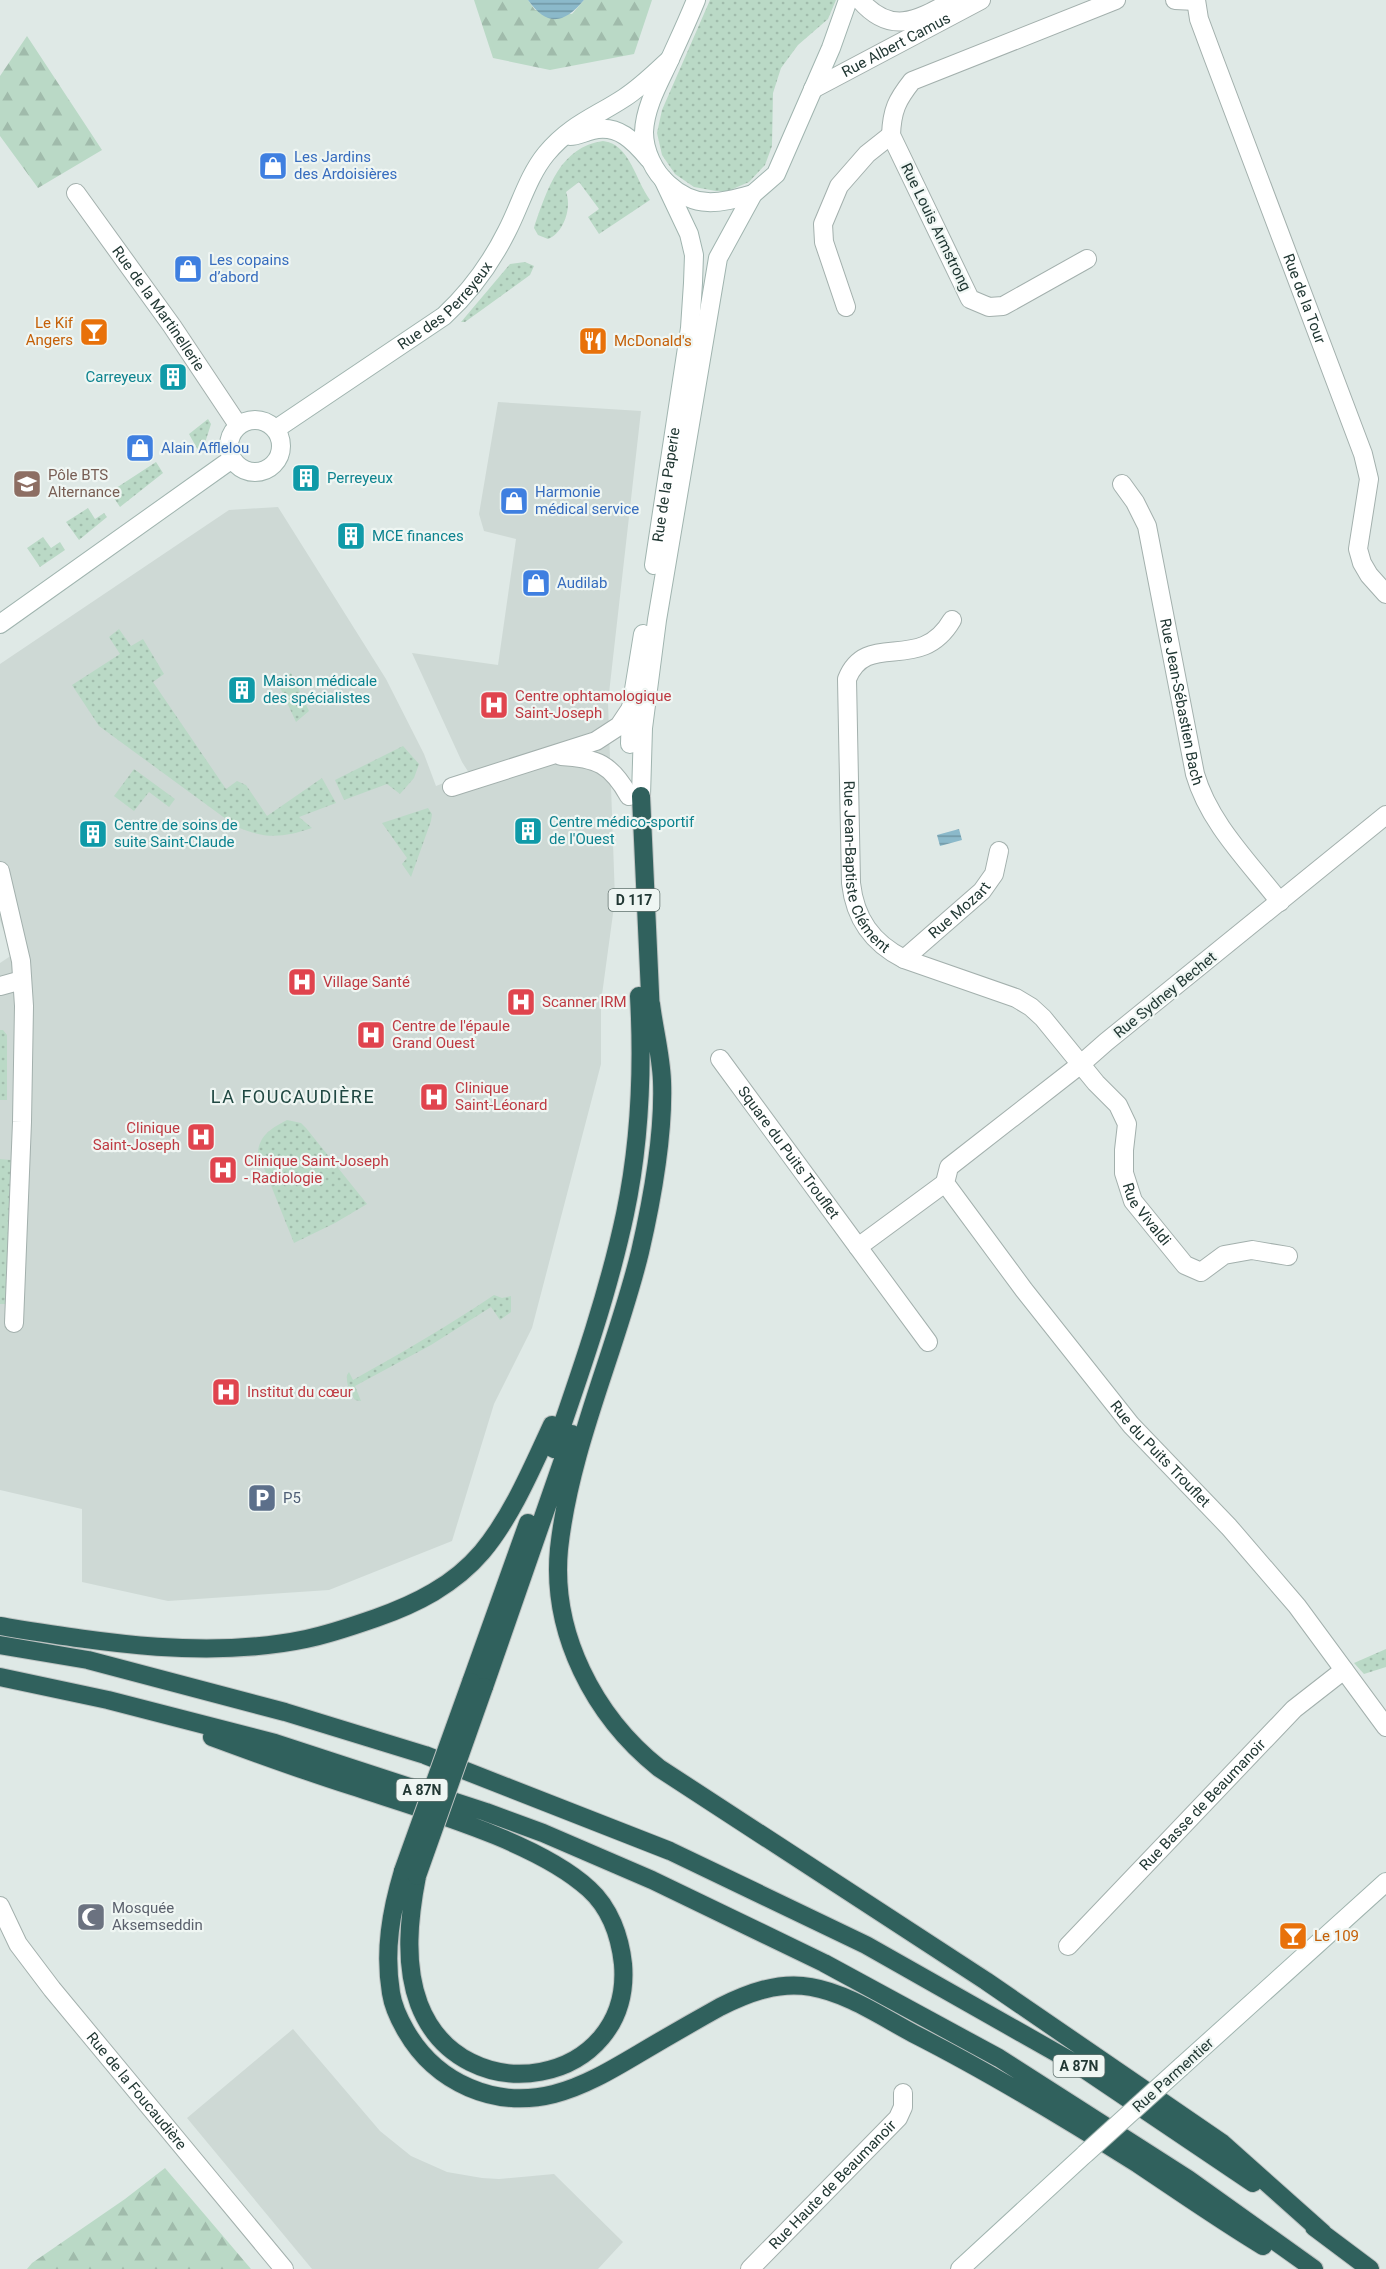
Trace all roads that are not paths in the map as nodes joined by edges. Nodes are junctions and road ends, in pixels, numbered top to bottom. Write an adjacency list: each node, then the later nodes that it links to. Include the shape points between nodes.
1 (696, 0): 9 (street)
2 (848, 0): 10 (street)
3 (860, 0): 4 (street, Rue Albert Camus, via 886,19 906,22)
4 (954, 0)
5 (981, 0): 10 (street, Rue Albert Camus)
6 (1116, 0): 11 (street, via 912,81 898,99)
7 (1175, 0): 8 (street)
8 (1196, 0): 23 (street, Rue de la Tour, via 1199,19 1363,454 1369,479 1358,549 1369,575)
9 (670, 59): 12 (street, Rue des Perreyeux, via 646,82 574,126); 13 (street, via 649,108 644,132)
10 (813, 89): 16 (street, via 776,174)
11 (891, 135): 17 (street, Rue Louis Armstrong, via 970,299 988,307 1003,306); 18 (street, via 867,153 839,186 823,224 824,242)
12 (565, 137): 13 (street, via 595,129 613,130 629,138); 20 (street, Rue des Perreyeux, via 541,161 507,232 459,302 430,327)
13 (649, 159): 14 (street)
14 (663, 179): 16 (street, via 681,196 704,203); 26 (street, Rue de la Paperie / D 117, via 694,255 693,306)
15 (76, 194): 19 (street, Rue de la Martinellerie)
16 (753, 194): 29 (street, D 117, via 718,258 657,620)
17 (1087, 259)
18 (846, 307)
19 (238, 425): 20 (street, via 256,419); 21 (street, via 229,441)
20 (276, 429): 21 (street, via 281,448 272,466 250,472)
21 (232, 459): 25 (street)
22 (1122, 484): 33 (street, Rue Jean-Sébastien Bach, via 1148,526 1200,794)
23 (1386, 594)
24 (952, 620): 34 (street, Rue Jean-Baptiste Clément, via 940,637 924,647 862,658 850,671 845,687 852,896 867,930 890,952)
25 (0, 624)
26 (632, 708): 27 (street, via 619,726 596,741); 29 (street, Rue de la Paperie / D 117)
27 (554, 755): 28 (street); 29 (street, via 588,758 618,776)
28 (452, 787)
29 (635, 796): 37 (highway, D 117); 40 (highway, D 117)
30 (1386, 815): 33 (street, Rue Sydney Bechet)
31 (999, 851): 34 (street, Rue Mozart, via 994,874 982,891)
32 (0, 871): 35 (street, via 18,943)
33 (1280, 902): 39 (street, Rue Sydney Bechet)
34 (904, 959): 39 (street, Rue Jean-Baptiste Clément, via 1031,1007)
35 (22, 980): 36 (street); 44 (street, via 22,1122)
36 (0, 986)
37 (651, 1004): 40 (highway, D 117, via 650,1111); 59 (highway, via 662,1080 652,1192 627,1306 570,1485 559,1551 567,1631 593,1693 628,1740 659,1768 986,1981 1194,2123)
38 (720, 1059): 42 (street, Square du Puits Trouflet)
39 (1081, 1064): 41 (street, Rue Sydney Bechet, via 949,1167); 43 (street, Rue Vivaldi, via 1118,1105 1127,1124 1124,1173 1133,1201 1185,1265 1201,1272 1224,1255 1252,1250)
40 (640, 1161): 46 (highway); 51 (highway, via 633,1233 603,1343)
41 (946, 1179): 42 (street); 49 (street, Rue du Puits Trouflet, via 1024,1290 1131,1425 1229,1527 1297,1606)
42 (858, 1247): 45 (street, Square du Puits Trouflet)
43 (1288, 1257)
44 (14, 1323)
45 (928, 1342)
46 (590, 1345): 47 (highway, via 541,1450 502,1524 482,1552 455,1577 400,1610 330,1634 283,1644 195,1649); 51 (highway)
47 (0, 1626)
48 (0, 1645): 59 (highway, A 87N, via 88,1660 296,1715 425,1755 670,1851 866,1946 1078,2065)
49 (1344, 1670): 53 (street, Rue du Puits Trouflet); 57 (street, Rue Basse de Beaumanoir, via 1294,1709)
50 (0, 1677): 52 (highway, A 87N)
51 (478, 1685): 54 (highway, bridge)
52 (108, 1700): 54 (highway, via 467,1825 534,1854 578,1880 608,1912 622,1960 619,2001 592,2047 558,2069 511,2075 476,2066 443,2042 419,2004 412,1978); 64 (highway, A 87N, via 275,1743 413,1787 543,1833 652,1880 824,1963 999,2058 1188,2179)
53 (1386, 1727)
54 (410, 1873): 63 (highway, via 395,1898 388,1938 391,1995 402,2023 421,2053 438,2070 470,2088 506,2098 555,2094 587,2083 740,1997 783,1985 810,1986 849,2001 1003,2082)
55 (1386, 1882): 62 (street, Rue Parmentier, bridge)
56 (0, 1906): 60 (street, Rue de la Foucaudière, via 18,1944 52,1989)
57 (1068, 1946)
58 (903, 2093): 61 (street, Rue Haute de Beaumanoir, via 903,2107 897,2118)
59 (1323, 2233): 65 (highway, A 87N)
60 (284, 2269)
61 (750, 2269)
62 (960, 2269)
63 (1303, 2269)
64 (1314, 2269)
65 (1370, 2269)

